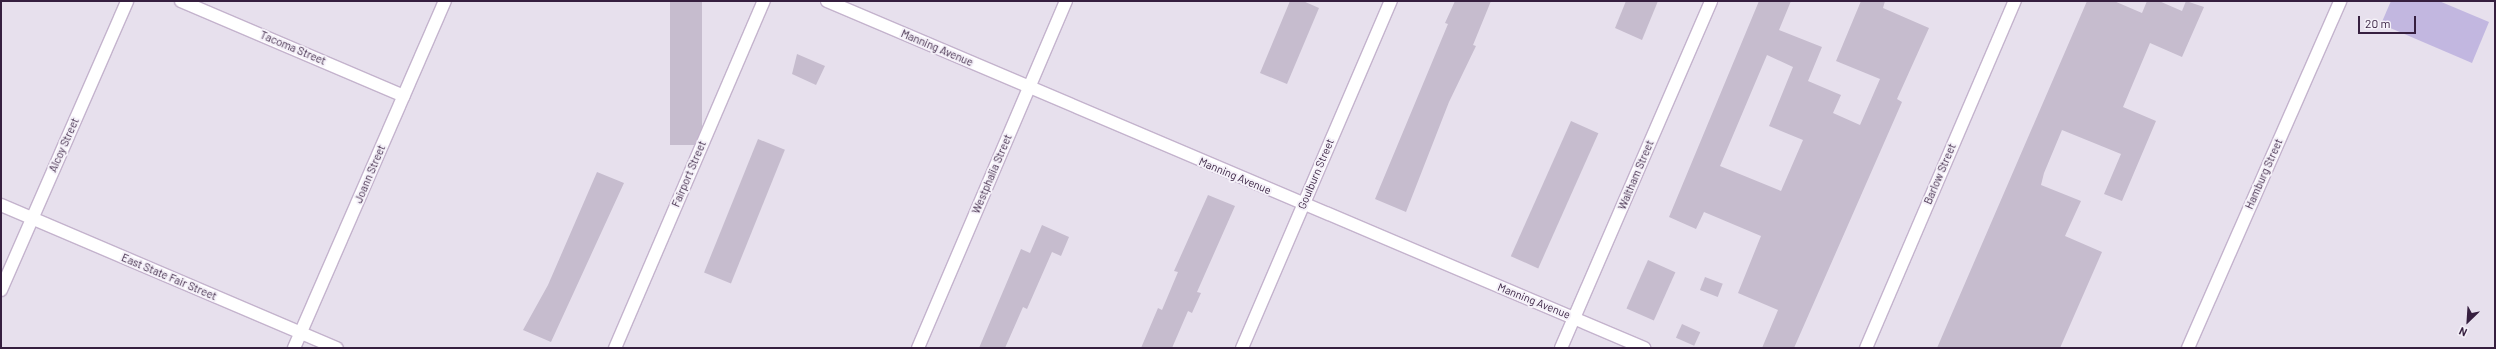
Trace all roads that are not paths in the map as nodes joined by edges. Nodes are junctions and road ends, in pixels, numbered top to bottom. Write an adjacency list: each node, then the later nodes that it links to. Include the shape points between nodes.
1 (126, 1): 15 (street, Alcoy Street)
2 (181, 1): 12 (street, Tacoma Street)
3 (445, 1): 12 (street, Joann Street)
4 (764, 1): 21 (street, Fairport Street)
5 (827, 1): 11 (street, Manning Avenue)
6 (1066, 1): 11 (street, Westphalia Street)
7 (1391, 1): 14 (street, Goulburn Street)
8 (1711, 1): 17 (street, Waltham Street)
9 (2015, 1): 26 (street, Barlow Street)
10 (2340, 1): 27 (street, Hamburg Street)
11 (1029, 88): 14 (street, Manning Avenue); 22 (street, Westphalia Street)
12 (404, 96): 18 (street, Joann Street)
13 (1, 205): 15 (street, East State Fair Street)
14 (1303, 205): 17 (street, Manning Avenue); 23 (street, Goulburn Street)
15 (32, 218): 16 (street, Alcoy Street); 18 (street, East State Fair Street)
16 (1, 290)
17 (1574, 318): 24 (street, Waltham Street); 25 (street, Manning Avenue)
18 (301, 333): 19 (street, Joann Street); 20 (street, East State Fair Street)
19 (294, 348)
20 (337, 348)
21 (615, 348)
22 (918, 348)
23 (1242, 348)
24 (1561, 348)
25 (1644, 348)
26 (1866, 348)
27 (2188, 348)

